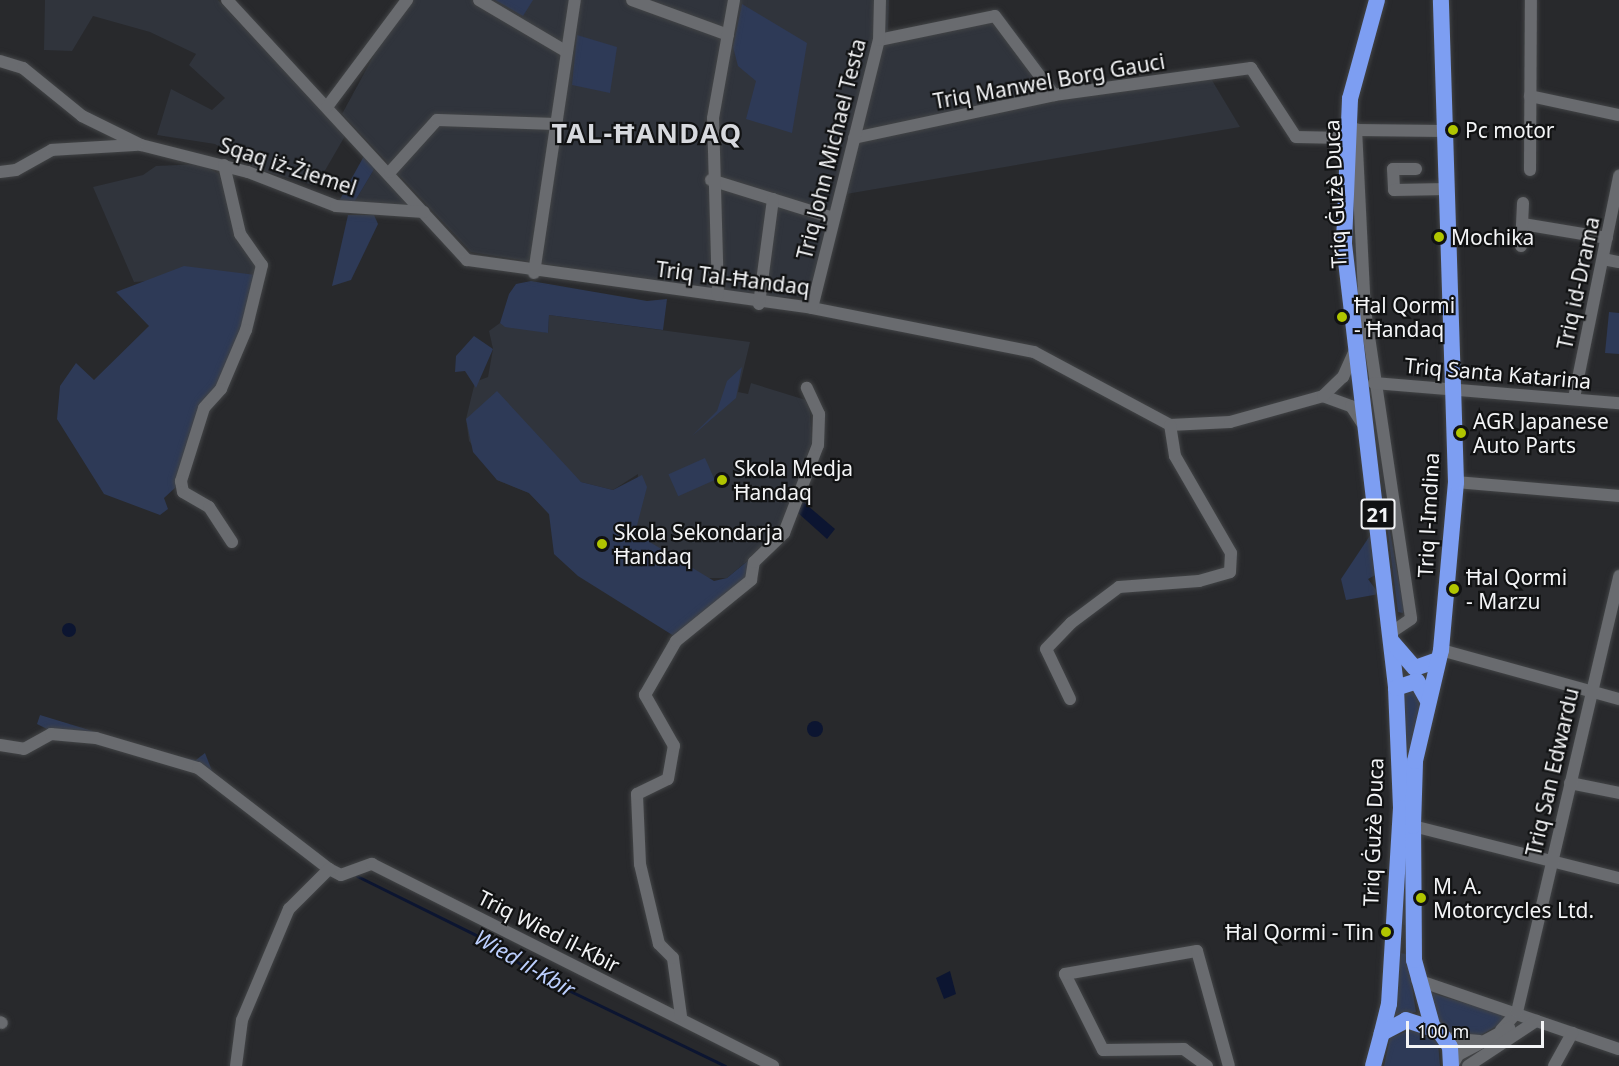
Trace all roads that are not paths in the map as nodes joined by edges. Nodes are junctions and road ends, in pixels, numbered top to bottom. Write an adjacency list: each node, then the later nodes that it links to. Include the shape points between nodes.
1 (227, 0): 17 (street, Triq Tal-Ħandaq)
2 (407, 0): 17 (street)
3 (479, 0): 13 (street)
4 (575, 0): 13 (street)
5 (633, 0): 11 (street)
6 (734, 0): 11 (street)
7 (880, 0): 12 (street, Triq John Michael Testa)
8 (1377, 0): 21 (highway, Triq Ġużè Duca / 21, via 1350,99)
9 (1441, 0): 20 (highway, Triq l-Imdina)
10 (1531, 0): 16 (street)
11 (728, 35): 30 (street, via 712,118)
12 (879, 40): 15 (street, via 995,16); 22 (street, Triq John Michael Testa)
13 (567, 52): 19 (street)
14 (0, 61): 23 (street, via 23,68 82,116)
15 (1054, 95): 21 (street, Triq Manwel Borg Gauci, via 1251,68 1296,137); 22 (street, Triq Manwel Borg Gauci)
16 (1530, 96): 18 (street); 26 (street)
17 (327, 107): 28 (street, Triq Tal-Ħandaq)
18 (1619, 115)
19 (557, 124): 28 (street, via 437,120); 43 (street)
20 (1445, 131): 21 (street); 31 (highway, Triq l-Imdina)
21 (1351, 134): 38 (highway, Triq Ġużè Duca / 21); 42 (street, Triq Ġużè Duca)
22 (854, 138): 35 (street, Triq John Michael Testa)
23 (141, 145): 24 (street, Sqaq iż-Żiemel); 27 (street, via 52,150 16,170)
24 (224, 165): 34 (street, Sqaq iż-Żiemel, via 336,206); 58 (street, via 240,234 262,265 246,330 221,389 204,408 181,481 183,492 209,507)
25 (1416, 169): 31 (street, via 1393,170 1394,190)
26 (1530, 170)
27 (0, 172)
28 (390, 172): 34 (street, Triq Tal-Ħandaq)
29 (1619, 176): 37 (street, Triq id-Drama)
30 (711, 180): 32 (street); 44 (street)
31 (1447, 189): 50 (highway, Triq l-Imdina)
32 (773, 199): 35 (street); 45 (street)
33 (1523, 202): 36 (street)
34 (424, 212): 43 (street, Triq Tal-Ħandaq, via 467,260)
35 (833, 218): 46 (street, Triq John Michael Testa)
36 (1523, 224): 37 (street); 39 (street)
37 (1607, 238): 40 (street, Triq id-Drama)
38 (1344, 244): 42 (highway); 47 (highway, Triq Ġużè Duca / 21)
39 (1521, 246)
40 (1603, 259): 41 (street); 52 (street, Triq id-Drama)
41 (1619, 262)
42 (1361, 272): 48 (street, Triq Ġużè Duca)
43 (534, 273): 44 (street, Triq Tal-Ħandaq)
44 (718, 295): 45 (street, Triq Tal-Ħandaq)
45 (759, 304): 46 (street, Triq Tal-Ħandaq)
46 (812, 308): 54 (street, Triq Tal-Ħandaq, via 1034,352)
47 (1356, 346): 51 (street, via 1343,376); 55 (highway, Triq Ġużè Duca / 21)
48 (1374, 383): 50 (street, Triq Santa Katarina); 60 (street, Triq Ġużè Duca, via 1411,619)
49 (807, 388): 76 (street, via 819,414 818,445 784,533 754,562 751,580 676,642 645,694 674,746 668,779 637,794 640,864 659,944 673,958)
50 (1452, 389): 52 (street, Triq Santa Katarina); 56 (highway, Triq l-Imdina)
51 (1323, 396): 54 (street, via 1230,422); 55 (street, via 1351,406)
52 (1574, 398): 53 (street, Triq Santa Katarina)
53 (1619, 404)
54 (1170, 425): 64 (street, via 1175,456 1231,553 1230,572 1199,581 1119,587 1071,623 1046,649)
55 (1368, 438): 60 (highway, Triq Ġużè Duca / 21)
56 (1456, 482): 57 (street); 61 (highway, Triq l-Imdina)
57 (1619, 496)
58 (232, 542)
59 (1619, 576): 63 (street, Triq San Edwardu)
60 (1393, 637): 61 (highway, via 1414,668); 62 (highway, Triq Ġużè Duca / 21)
61 (1440, 655): 63 (street); 65 (highway, Triq l-Imdina)
62 (1396, 688): 65 (highway, via 1418,681); 80 (highway, Triq Ġużè Duca / 21, via 1401,808 1389,1004)
63 (1591, 691): 66 (street); 68 (street, Triq San Edwardu)
64 (1070, 699)
65 (1427, 699): 70 (highway, Triq l-Imdina, via 1415,761)
66 (1619, 699)
67 (0, 746): 72 (street, via 24,749 51,734 96,738 198,768)
68 (1570, 783): 69 (street); 71 (street, Triq San Edwardu)
69 (1619, 793)
70 (1413, 826): 71 (street); 74 (highway, Triq l-Imdina)
71 (1552, 860): 73 (street); 75 (street, Triq San Edwardu)
72 (335, 872): 76 (street, Triq Wied il-Kbir, via 372,864 507,929 552,958); 86 (street, via 289,909 242,1020)
73 (1619, 878)
74 (1417, 980): 75 (street); 78 (highway, Triq l-Imdina)
75 (1517, 1012): 77 (street); 79 (street)
76 (681, 1016): 87 (street, Triq Wied il-Kbir)
77 (1536, 1022): 79 (street); 81 (street); 91 (street)
78 (1432, 1025): 80 (highway, via 1406,1020); 82 (highway)
79 (1501, 1030): 83 (street)
80 (1382, 1033): 85 (highway, Triq Ġużè Duca)
81 (1572, 1034): 84 (street); 92 (street)
82 (1445, 1038): 83 (street); 90 (highway)
83 (1480, 1041): 90 (street)
84 (1619, 1049)
85 (1371, 1064)
86 (236, 1066)
87 (773, 1066)
88 (1207, 1066): 89 (street, via 1184,1048 1103,1050 1065,974 1197,951)
89 (1229, 1066)
90 (1451, 1066)
91 (1468, 1066)
92 (1554, 1066)

